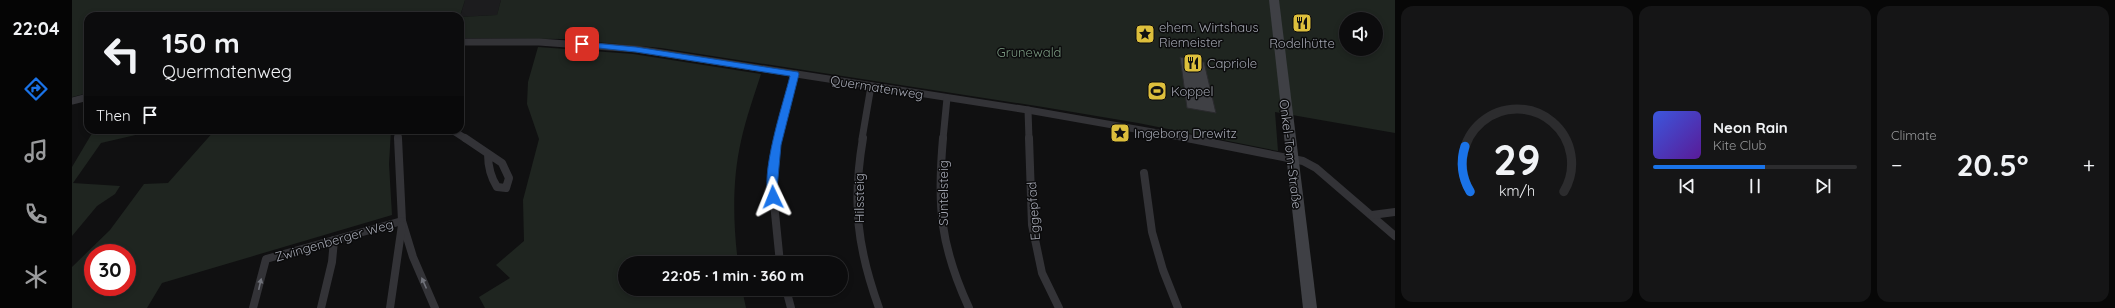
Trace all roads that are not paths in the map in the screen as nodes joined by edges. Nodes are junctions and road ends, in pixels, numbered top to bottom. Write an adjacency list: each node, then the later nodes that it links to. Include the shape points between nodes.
1 (1274, 0): 12 (main road, Onkel-Tom-Straße)
2 (464, 42): 3 (street, Quermatenweg, via 539,42 636,49)
3 (795, 74): 4 (street, Quermatenweg); 19 (street, via 776,145 772,183)
4 (871, 86): 6 (street, Quermatenweg); 26 (street, Hilssteig, via 856,189 860,236 872,290)
5 (84, 98): 7 (street)
6 (947, 98): 8 (street, Quermatenweg); 27 (street, Süntelsteig, via 941,179 942,226 953,273)
7 (72, 101)
8 (1028, 110): 12 (street, Quermatenweg); 28 (street, Eggepfad, via 1032,225 1042,272)
9 (398, 134): 16 (street)
10 (458, 134): 11 (street)
11 (488, 154)
12 (1291, 159): 15 (street, Quermatenweg, via 1311,164); 30 (main road, Onkel-Tom-Straße)
13 (1144, 173): 29 (street, via 1152,232)
14 (1395, 212): 15 (street)
15 (1372, 216): 17 (street, Quermatenweg)
16 (402, 221): 18 (street, Zwingenberger Weg); 23 (street); 24 (street, one-way to 16, via 413,257)
17 (1395, 236)
18 (334, 240): 21 (street, Zwingenberger Weg, one-way to 18, via 266,259); 22 (street, via 332,262)
19 (779, 256)
20 (787, 296): 25 (street)
21 (253, 308)
22 (321, 308)
23 (390, 308)
24 (435, 308)
25 (790, 308)
26 (879, 308)
27 (969, 308)
28 (1059, 308)
29 (1178, 308)
30 (1310, 308)

